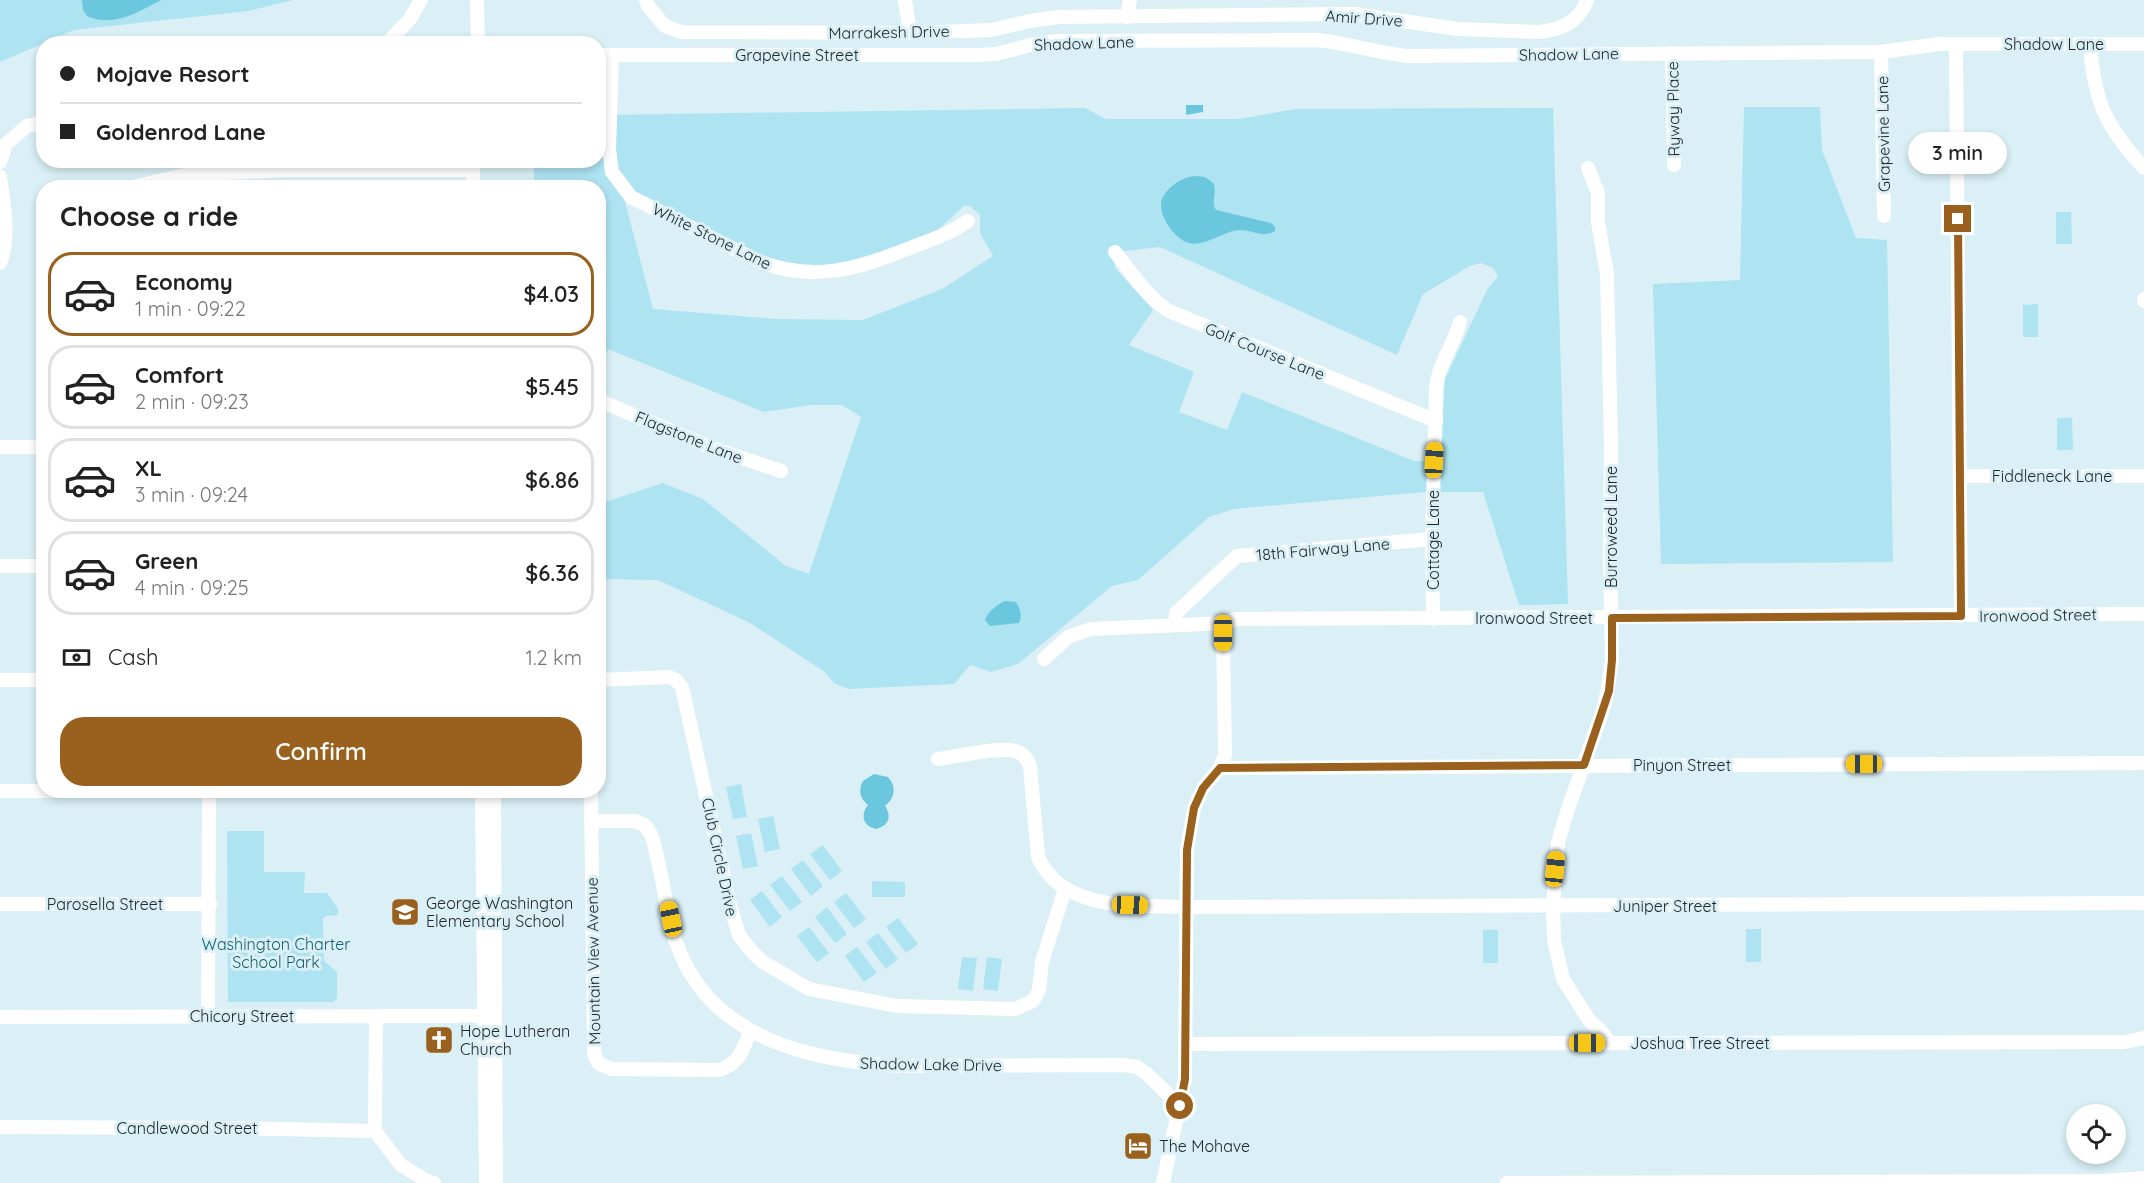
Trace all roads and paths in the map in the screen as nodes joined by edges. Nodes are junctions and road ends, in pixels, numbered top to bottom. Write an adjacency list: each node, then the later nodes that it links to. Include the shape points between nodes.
1 (421, 0): 9 (street)
2 (477, 0): 10 (street)
3 (646, 0): 8 (street, Marrakesh Drive, via 665,26 681,32)
4 (905, 0): 8 (street)
5 (1130, 0): 7 (street)
6 (1587, 0): 7 (street, Amir Drive, via 1573,21 1538,32 1458,29 1355,14)
7 (1127, 17): 8 (street, Marrakesh Drive, via 1059,17 991,30)
8 (910, 33)
9 (394, 36)
10 (478, 36)
11 (1956, 44): 12 (street, Shadow Lane); 14 (street, Shadow Lane); 37 (street)
12 (2090, 44): 13 (street, Shadow Lane); 24 (street, via 2092,75 2102,109 2118,138)
13 (2144, 44)
14 (1881, 52): 15 (street, Shadow Lane); 27 (street, Grapevine Lane)
15 (1672, 53): 16 (street, Shadow Lane, via 1408,56 1339,42 1305,40 1059,41); 21 (street, Ryway Place)
16 (996, 54): 17 (street, Grapevine Street)
17 (606, 55)
18 (606, 78): 28 (street, White Stone Lane, via 612,172 631,197 758,261 790,271 832,272 861,266 954,231)
19 (36, 124): 20 (street, via 27,126 6,144)
20 (0, 162)
21 (1674, 165)
22 (362, 168): 26 (street, via 184,175)
23 (1588, 168): 44 (street, Burroweed Lane, via 1598,193 1598,222 1607,274)
24 (2144, 168)
25 (0, 177): 30 (street, via 5,252)
26 (162, 180)
27 (1884, 216)
28 (968, 221)
29 (1115, 252): 33 (street, Golf Course Lane, via 1146,292 1169,311)
30 (0, 263)
31 (1460, 322): 33 (street, Cottage Lane, via 1437,377)
32 (606, 403): 36 (street, Flagstone Lane, via 712,448)
33 (1436, 421): 39 (street, Cottage Lane)
34 (0, 447): 35 (street)
35 (36, 447)
36 (781, 471)
37 (1960, 476): 38 (street, Fiddleneck Lane); 43 (street)
38 (2144, 476)
39 (1432, 539): 45 (street, Cottage Lane); 47 (street, 18th Fairway Lane, via 1237,556 1176,612)
40 (0, 566): 41 (street)
41 (36, 566)
42 (2144, 614): 43 (street, Ironwood Street)
43 (1961, 616): 44 (street, Ironwood Street)
44 (1612, 618): 45 (street, Ironwood Street); 54 (street, Burroweed Lane, via 1609,691)
45 (1433, 619): 46 (street, Ironwood Street, via 1235,619)
46 (1227, 623): 47 (street, Ironwood Street); 55 (street, via 1223,633 1225,755)
47 (1175, 625): 48 (street, Ironwood Street, via 1090,628 1068,636)
48 (1044, 659)
49 (0, 680): 50 (street)
50 (36, 680)
51 (606, 680): 63 (street, Club Circle Drive, via 669,677 682,687 739,935 763,962 809,989 897,1006 1015,1009 1033,1001 1040,990 1042,962)
52 (938, 759): 63 (street, via 1003,749 1025,757 1030,766 1038,857 1053,881)
53 (2144, 763): 54 (street, Pinyon Street)
54 (1584, 765): 55 (street, Pinyon Street); 67 (street, Burroweed Lane, via 1558,842)
55 (1220, 768): 68 (street, via 1203,788 1194,808 1187,850)
56 (0, 791): 57 (street)
57 (36, 791)
58 (209, 798): 66 (street)
59 (482, 798): 71 (street)
60 (494, 798): 83 (street)
61 (591, 798): 62 (street, Mountain View Avenue)
62 (591, 821): 73 (street, Shadow Lake Drive, via 635,821 649,828 675,941 686,967 724,1013); 73 (street, Mountain View Avenue, via 594,1053 598,1063 611,1069 719,1070 737,1060)
63 (1065, 889): 68 (street, Juniper Street, via 1105,902)
64 (2144, 903): 67 (street, Juniper Street)
65 (0, 904): 66 (street, Parosella Street)
66 (210, 904): 69 (street)
67 (1553, 906): 68 (street, Juniper Street); 75 (street, Burroweed Lane, via 1554,940 1563,979 1589,1020)
68 (1186, 907): 76 (street)
69 (208, 1015): 70 (street, Chicory Street); 72 (street, Chicory Street)
70 (375, 1016): 71 (street, Chicory Street); 79 (street)
71 (483, 1016): 82 (street)
72 (0, 1017)
73 (751, 1031): 77 (street, Shadow Lake Drive, via 799,1050 861,1063 1137,1067)
74 (2144, 1038): 75 (street, Joshua Tree Street, via 2124,1042)
75 (1610, 1043): 76 (street, Joshua Tree Street)
76 (1185, 1044): 77 (street)
77 (1180, 1106): 84 (street)
78 (0, 1127): 79 (street, Candlewood Street)
79 (375, 1131): 81 (street, via 401,1165)
80 (2144, 1179): 88 (street)
81 (434, 1183)
82 (486, 1183)
83 (496, 1183)
84 (1162, 1183)
85 (1507, 1183): 86 (street)
86 (1678, 1183): 87 (street)
87 (1786, 1183): 88 (street)
88 (1892, 1183)

